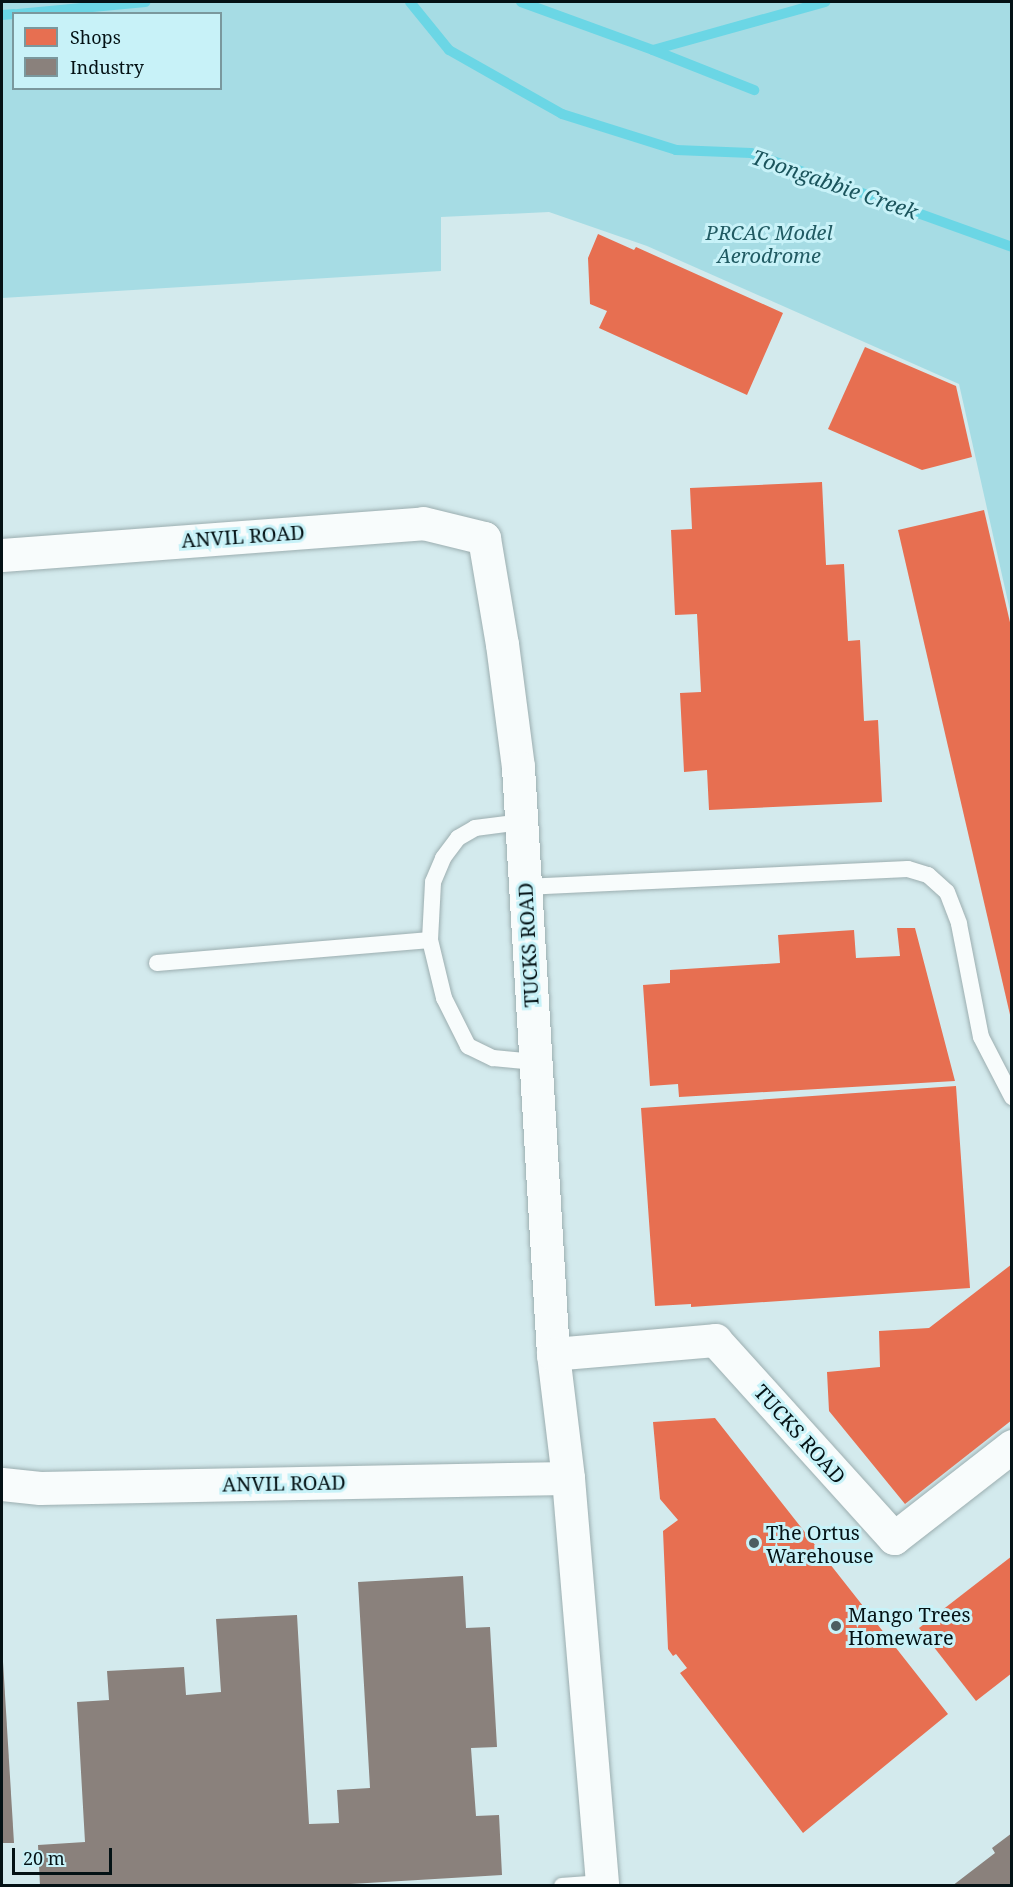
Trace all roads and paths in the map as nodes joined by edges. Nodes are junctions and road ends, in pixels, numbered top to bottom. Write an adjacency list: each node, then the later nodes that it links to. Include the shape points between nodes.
1 (484, 538): 2 (street, ANVIL ROAD, via 423,523); 3 (street, TUCKS ROAD, via 518,766)
2 (2, 555)
3 (521, 822): 4 (street, TUCKS ROAD); 5 (lane, via 475,828 453,844 433,882)
4 (524, 887): 7 (street, TUCKS ROAD); 8 (lane, via 908,869 928,876 946,892 959,924 981,1037)
5 (430, 940): 6 (lane); 7 (lane, via 444,998 468,1046 493,1058)
6 (157, 963)
7 (535, 1062): 9 (street, TUCKS ROAD)
8 (1011, 1097)
9 (553, 1354): 10 (street, TUCKS ROAD, via 715,1340 894,1538); 11 (street, TUCKS ROAD)
10 (1011, 1446)
11 (568, 1478): 12 (street, ANVIL ROAD, via 40,1488); 13 (street, TUCKS ROAD)
12 (2, 1484)
13 (602, 1884): 14 (lane)
14 (562, 1886)

